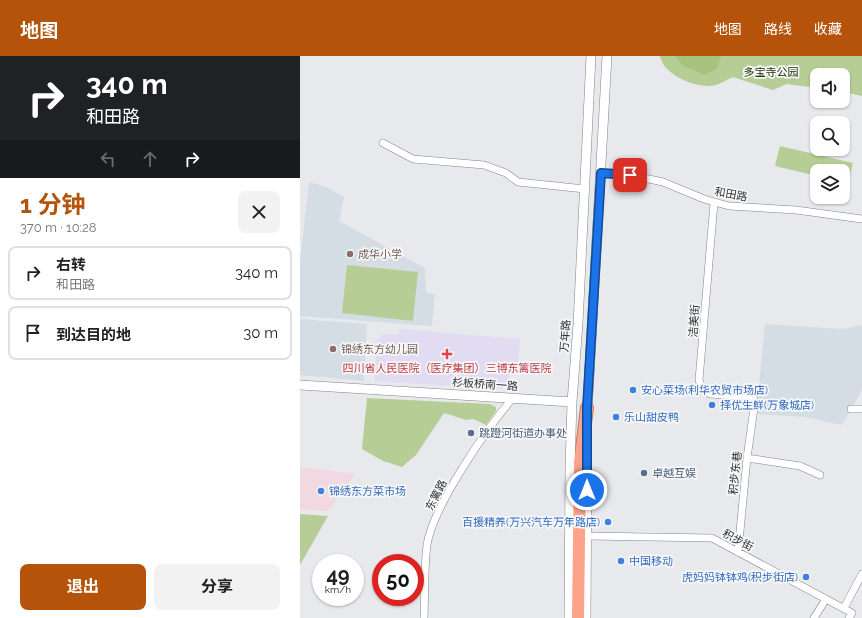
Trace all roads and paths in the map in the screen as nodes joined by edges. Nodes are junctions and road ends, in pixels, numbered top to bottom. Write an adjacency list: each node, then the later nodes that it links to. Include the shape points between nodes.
1 (591, 56): 5 (main road, 万年路)
2 (607, 56): 4 (main road)
3 (383, 143): 5 (street, via 413,159 484,165 506,173 518,182)
4 (601, 173): 6 (street, 和田路, via 630,175 663,182); 12 (main road)
5 (585, 188): 11 (main road, 万年路)
6 (714, 203): 7 (street, 和田路); 9 (street, 洁美街, via 699,380 702,388 710,394)
7 (862, 219)
8 (300, 385): 10 (main road, 杉板桥南一路)
9 (752, 397): 15 (street, 积步东巷, via 755,401)
10 (513, 398): 11 (main road, 杉板桥南一路); 22 (street, 东篱路, via 499,414 451,487 437,517 427,544)
11 (572, 402): 23 (main road, 万年路)
12 (587, 408): 17 (main road); 24 (highway, via 580,464)
13 (851, 409): 14 (street)
14 (862, 409)
15 (747, 458): 16 (street, via 800,466); 18 (street, 积步东巷)
16 (820, 475)
17 (587, 536): 18 (street, 积步街, via 712,538); 25 (main road)
18 (738, 552): 20 (street, 积步街)
19 (862, 574): 21 (street)
20 (826, 599): 21 (street, 积步街); 26 (street)
21 (844, 608): 27 (street, via 852,613)
22 (424, 618)
23 (569, 618)
24 (578, 618)
25 (586, 618)
26 (814, 618)
27 (849, 618)

